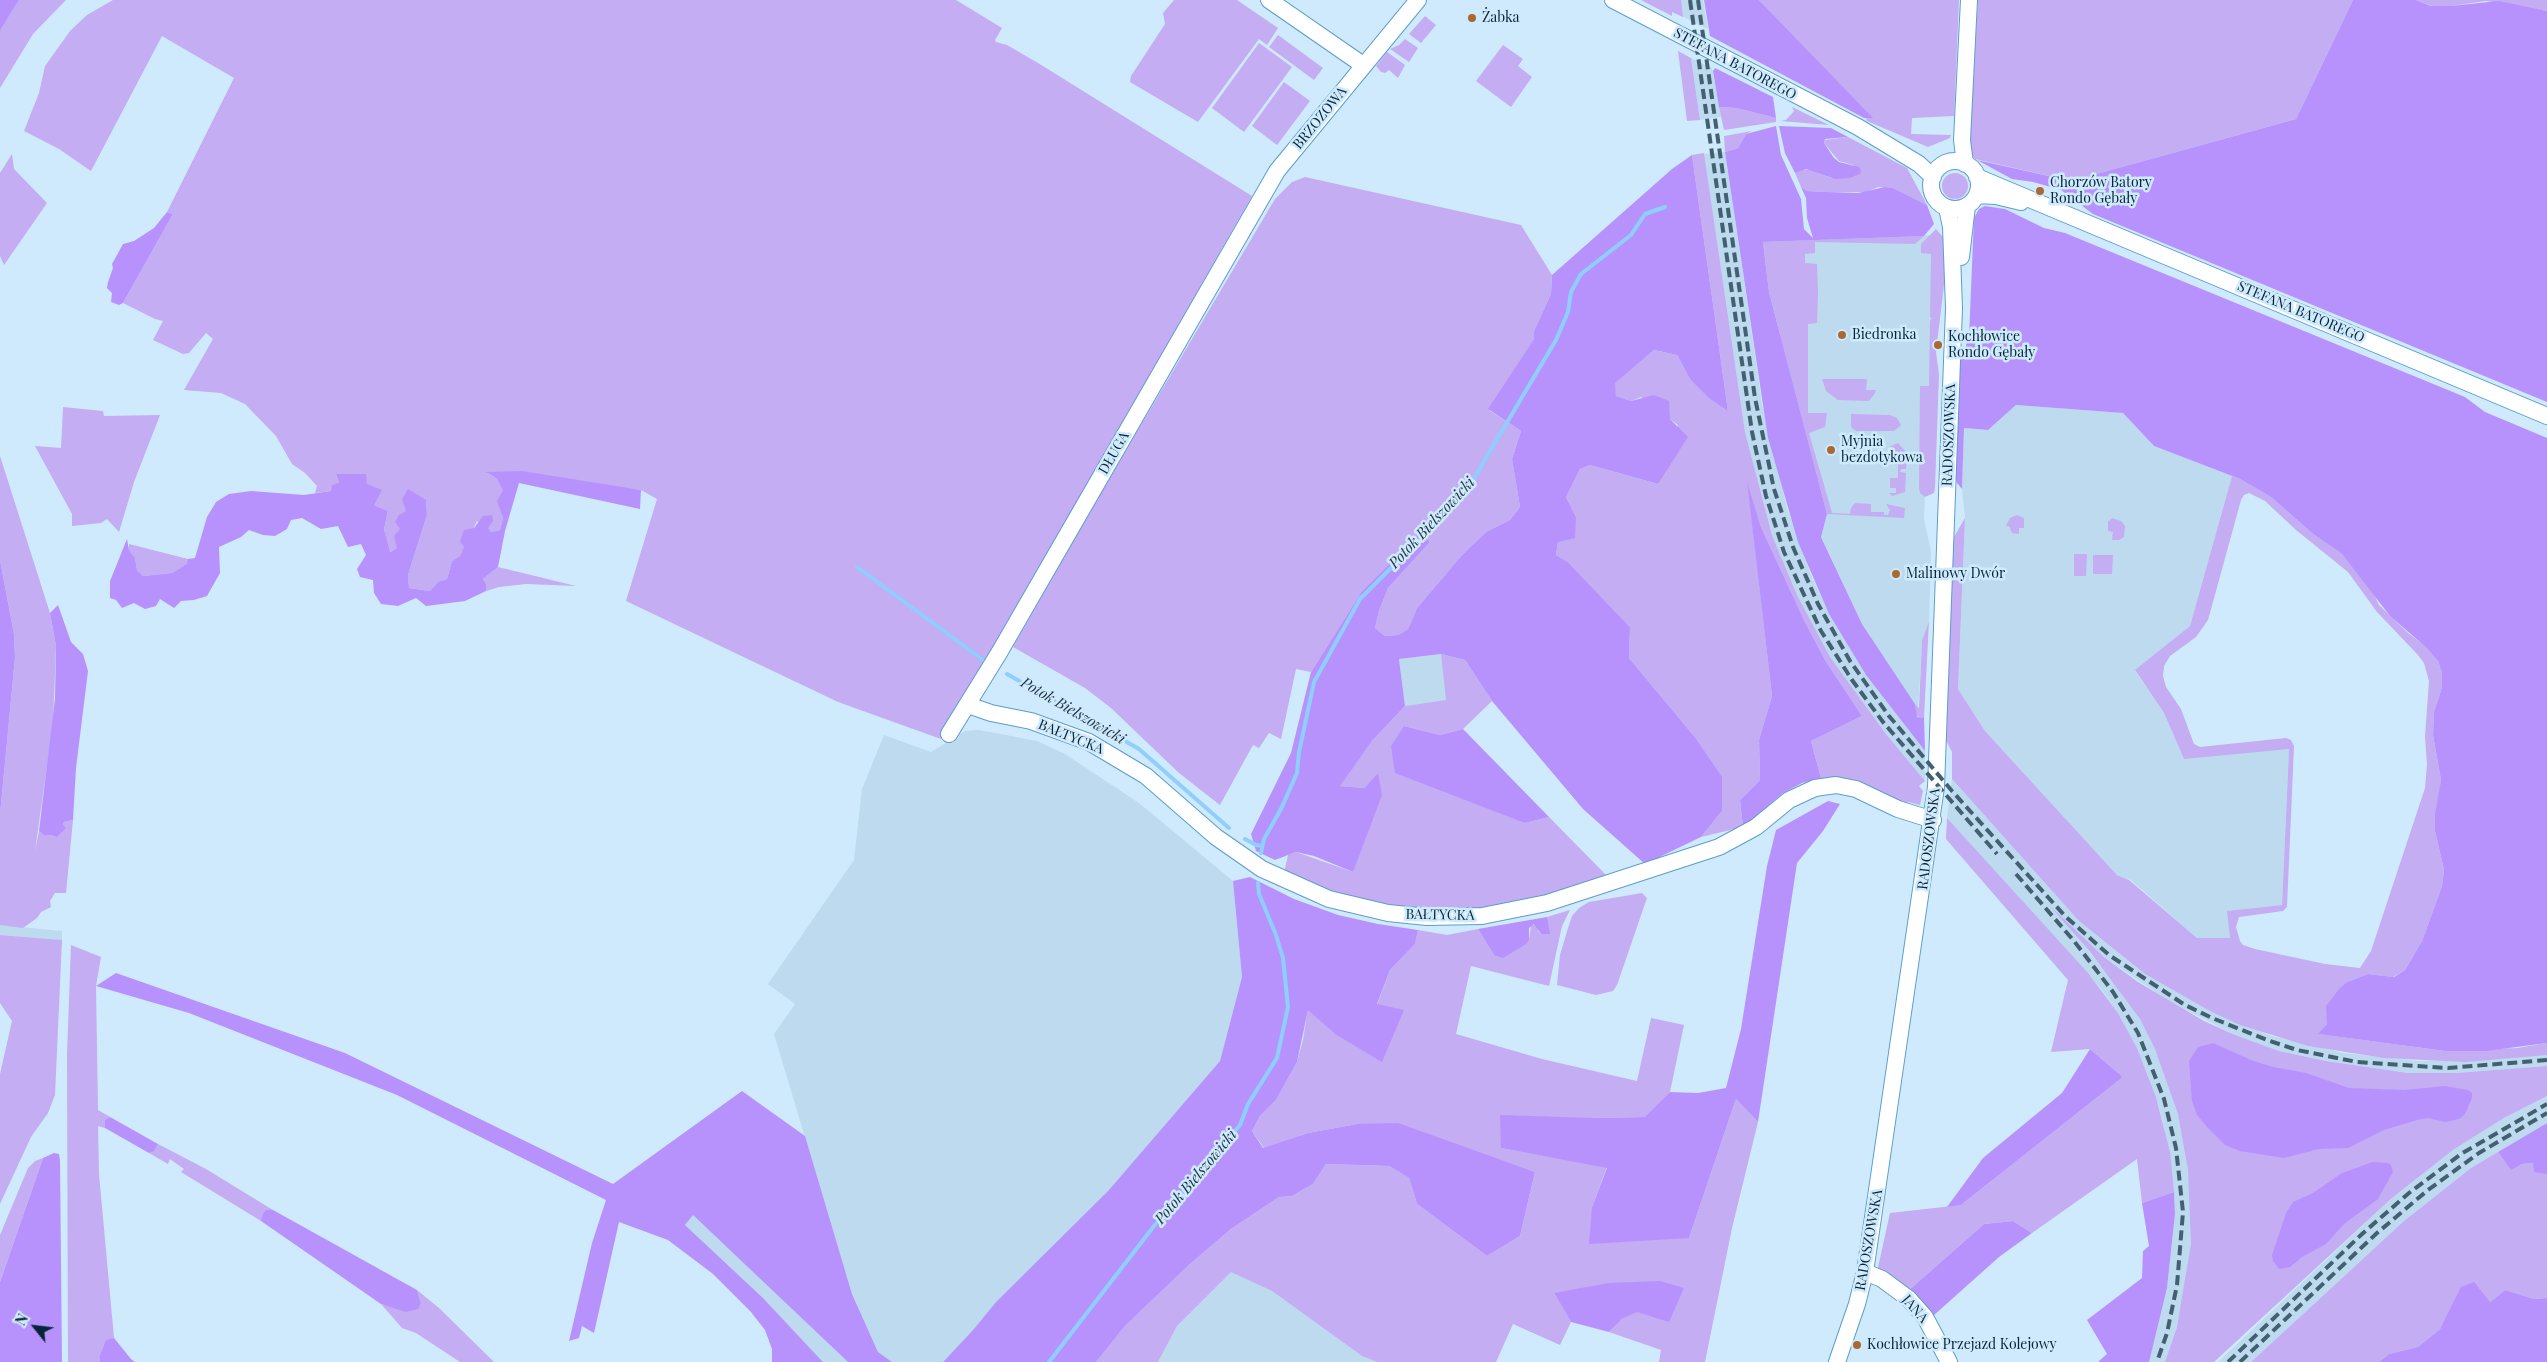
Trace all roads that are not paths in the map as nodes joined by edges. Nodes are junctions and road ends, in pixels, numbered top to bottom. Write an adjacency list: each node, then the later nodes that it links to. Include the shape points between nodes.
1 (1269, 0): 5 (street)
2 (1418, 0): 5 (street, BRZOZOWA)
3 (1613, 0): 6 (street, STEFANA BATOREGO)
4 (1969, 0): 7 (street, via 1962,140)
5 (1363, 65): 8 (street, BRZOZOWA)
6 (1858, 127): 7 (street, STEFANA BATOREGO); 9 (street, STEFANA BATOREGO, via 1919,164)
7 (1954, 163): 9 (street); 10 (street)
8 (1277, 172): 16 (street, DŁUGA)
9 (1933, 177): 12 (street, via 1932,192 1938,203)
10 (1977, 177): 11 (street); 13 (street, STEFANA BATOREGO)
11 (1972, 200): 12 (street, via 1956,209); 13 (street, STEFANA BATOREGO, via 1996,196); 14 (street, RADOSZOWSKA)
12 (1947, 208): 14 (street, RADOSZOWSKA, via 1951,227)
13 (2054, 210): 15 (street, STEFANA BATOREGO)
14 (1954, 308): 18 (street, RADOSZOWSKA)
15 (2547, 416)
16 (968, 705): 17 (street, DŁUGA); 18 (street, BAŁTYCKA, via 1031,721 1089,742 1146,776 1216,837 1262,868 1329,899 1388,913 1426,917 1482,916 1553,901 1732,842 1756,828 1789,800 1815,788 1836,786 1856,789 1898,810)
17 (949, 734)
18 (1933, 820): 19 (street, RADOSZOWSKA)
19 (1865, 1272): 20 (street, RADOSZOWSKA); 21 (street, JANA, via 1882,1279 1909,1299 1925,1317)
20 (1838, 1362)
21 (1949, 1362)

